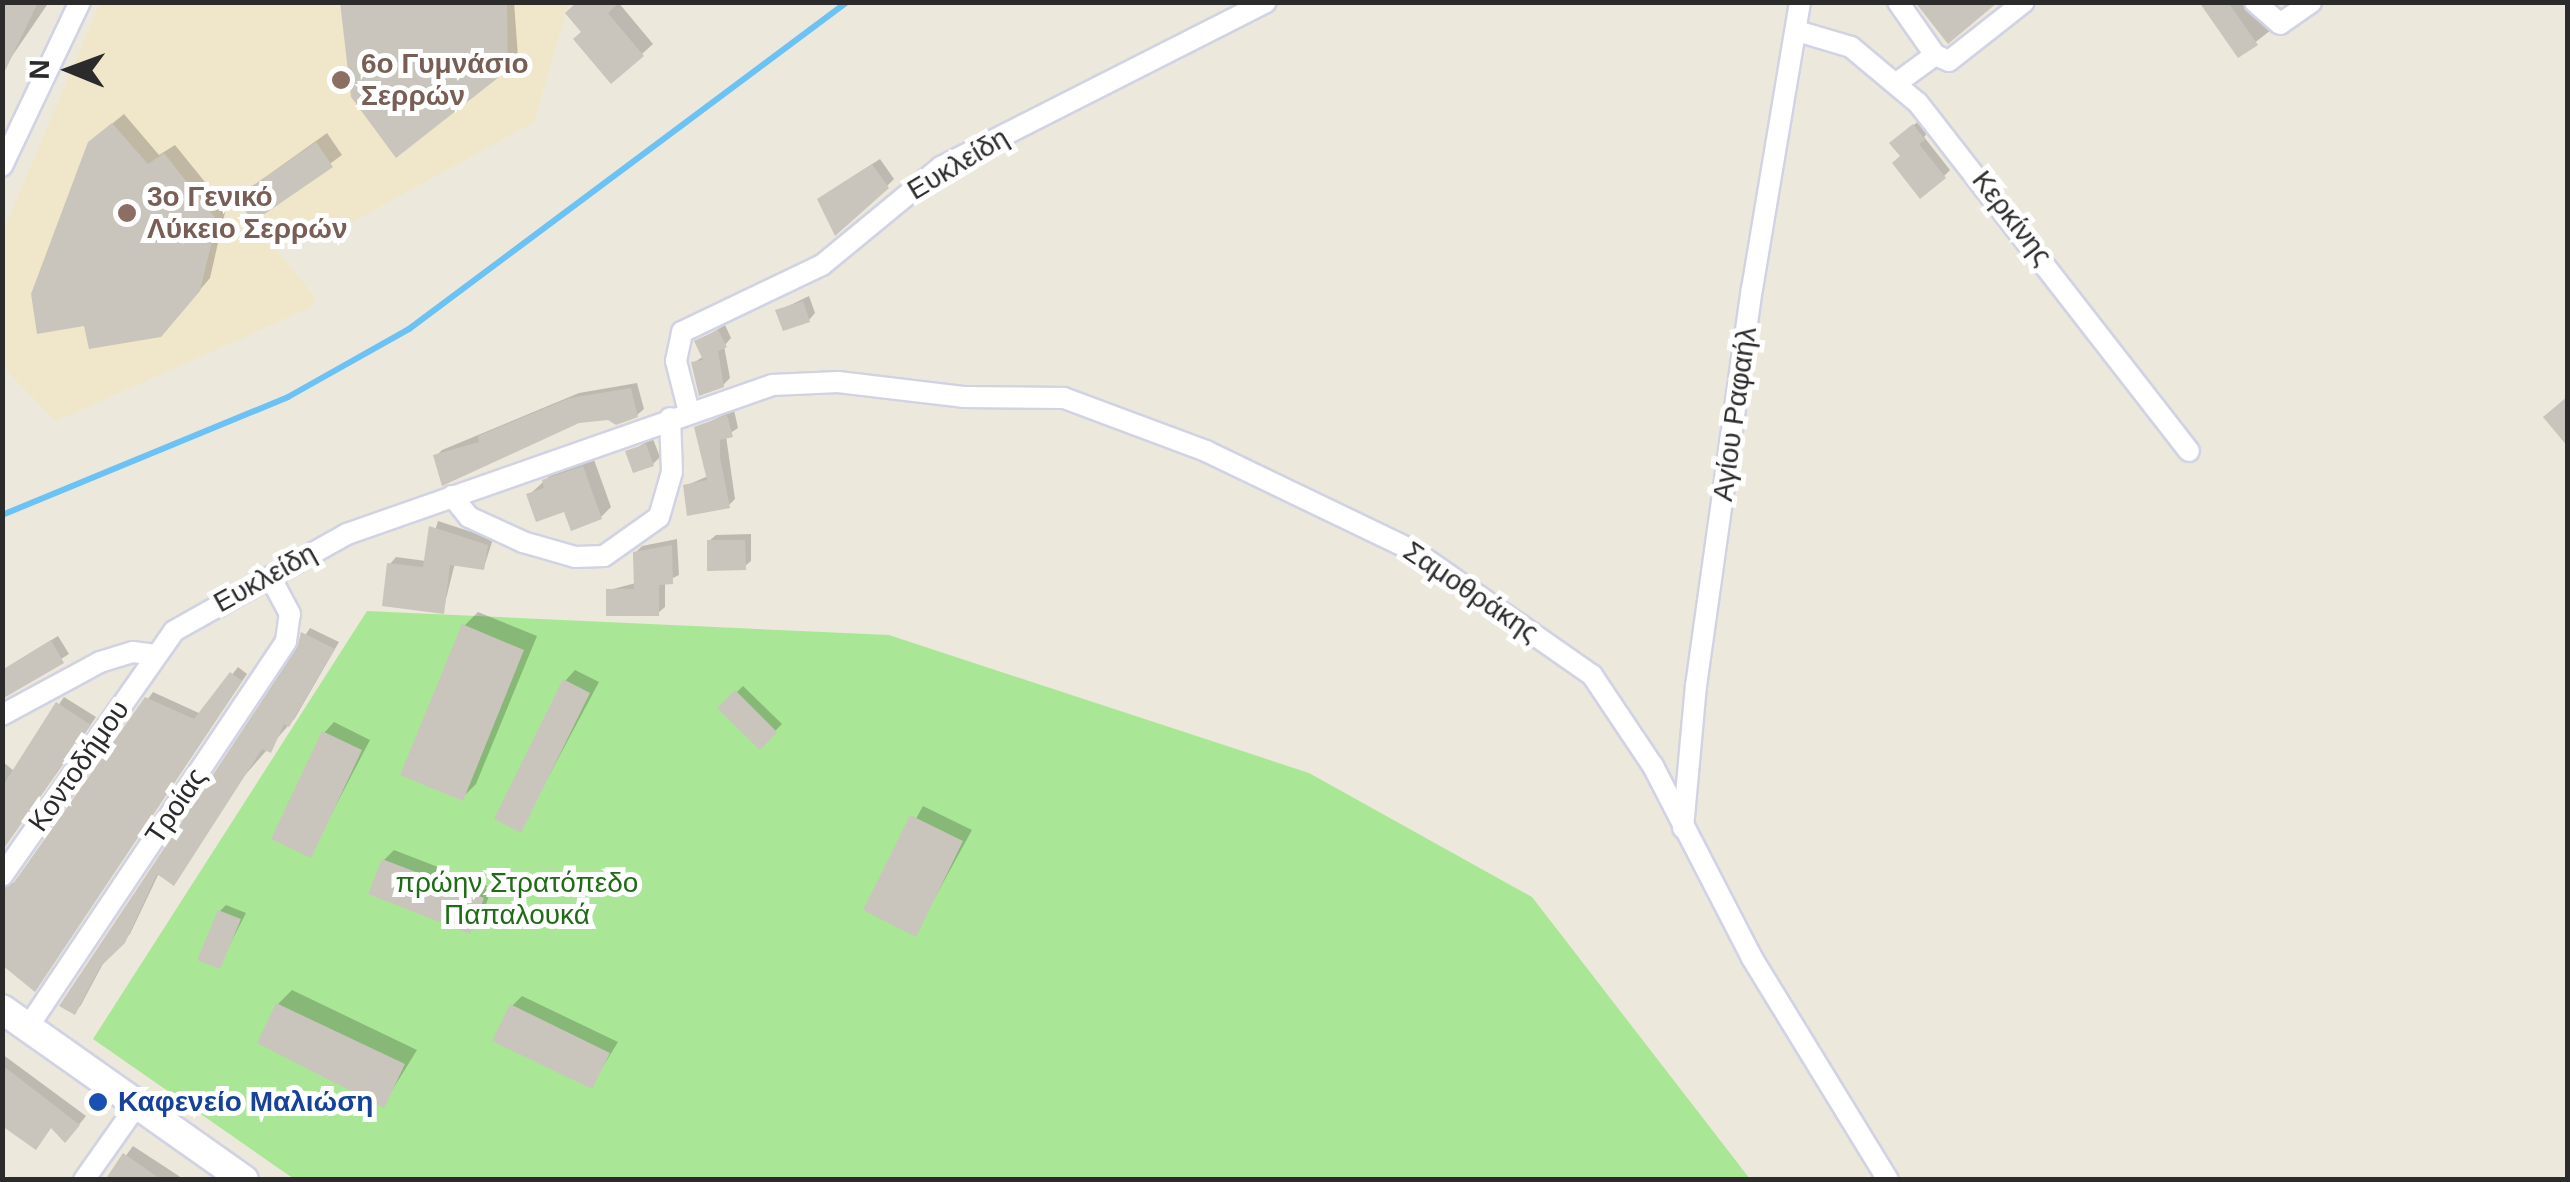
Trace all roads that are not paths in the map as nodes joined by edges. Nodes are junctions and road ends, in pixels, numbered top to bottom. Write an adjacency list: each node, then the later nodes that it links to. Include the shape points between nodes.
1 (80, 2): 11 (street)
2 (1266, 2): 12 (street, Ευκλείδη, via 942,167 822,266 682,332 676,361)
3 (1800, 2): 8 (street, Αγίου Ραφαήλ)
4 (1898, 2): 9 (street)
5 (2024, 2): 9 (street, via 1948,62)
6 (2255, 2): 7 (street, via 2280,24)
7 (2311, 2)
8 (1796, 31): 10 (street, Κερκίνης, via 1851,47); 18 (street, Αγίου Ραφαήλ, via 1752,289)
9 (1935, 55): 10 (street)
10 (1898, 82): 13 (street, Κερκίνης, via 2004,207)
11 (2, 166)
12 (680, 415): 14 (street, Ευκλείδη); 14 (street, via 659,517 636,540 604,556 576,557 523,542 468,517); 19 (street, Σαμοθράκης, via 796,382 1089,403 1206,451 1433,562 1592,675)
13 (2190, 452)
14 (452, 496): 15 (street, Ευκλείδη, via 348,534)
15 (271, 579): 16 (street, Ευκλείδη, via 188,619); 23 (street, Τροίας, via 290,614 286,641)
16 (156, 655): 17 (street, via 133,652 100,662); 21 (street, Κοντοδήμου)
17 (2, 715)
18 (1691, 758): 19 (street); 20 (street, Αγίου Ραφαήλ)
19 (1653, 766): 20 (street, Σαμοθράκης)
20 (1683, 828): 27 (street, Σαμοθράκης, via 1752,958)
21 (2, 876)
22 (2, 1009): 23 (main road)
23 (28, 1027): 24 (main road)
24 (137, 1105): 25 (street); 26 (main road)
25 (84, 1180)
26 (244, 1180)
27 (1888, 1180)

